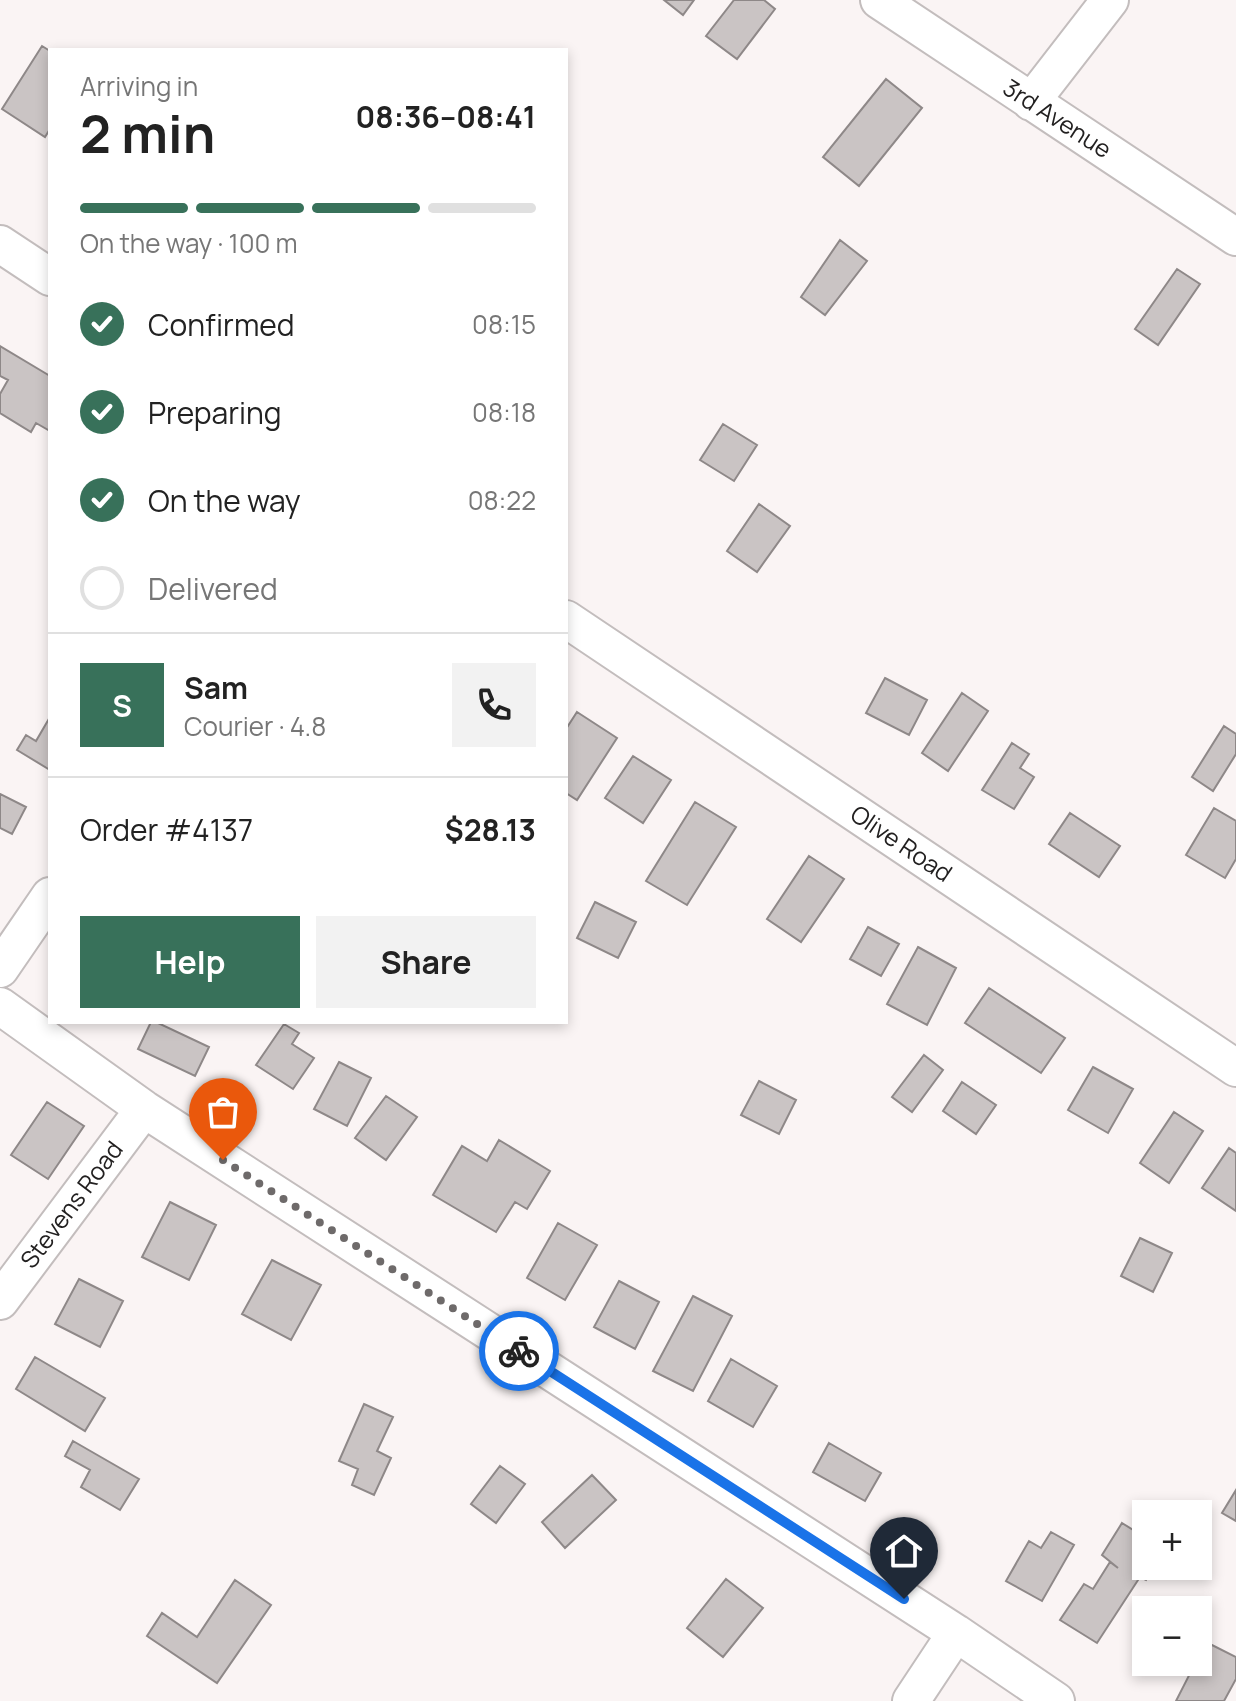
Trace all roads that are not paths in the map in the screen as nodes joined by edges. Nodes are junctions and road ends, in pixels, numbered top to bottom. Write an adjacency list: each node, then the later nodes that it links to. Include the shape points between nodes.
1 (879, 0): 3 (street, 3rd Avenue)
2 (1110, 0): 3 (street)
3 (1031, 102): 4 (street, 3rd Avenue)
4 (1236, 237)
5 (0, 244): 6 (street)
6 (48, 276)
7 (568, 620): 11 (street, Olive Road)
8 (48, 899): 9 (street)
9 (0, 969)
10 (0, 1006): 12 (street)
11 (1236, 1068)
12 (144, 1109): 13 (street, Stevens Road); 14 (street)
13 (0, 1301)
14 (956, 1633): 15 (street); 16 (street)
15 (911, 1701)
16 (1056, 1701)

